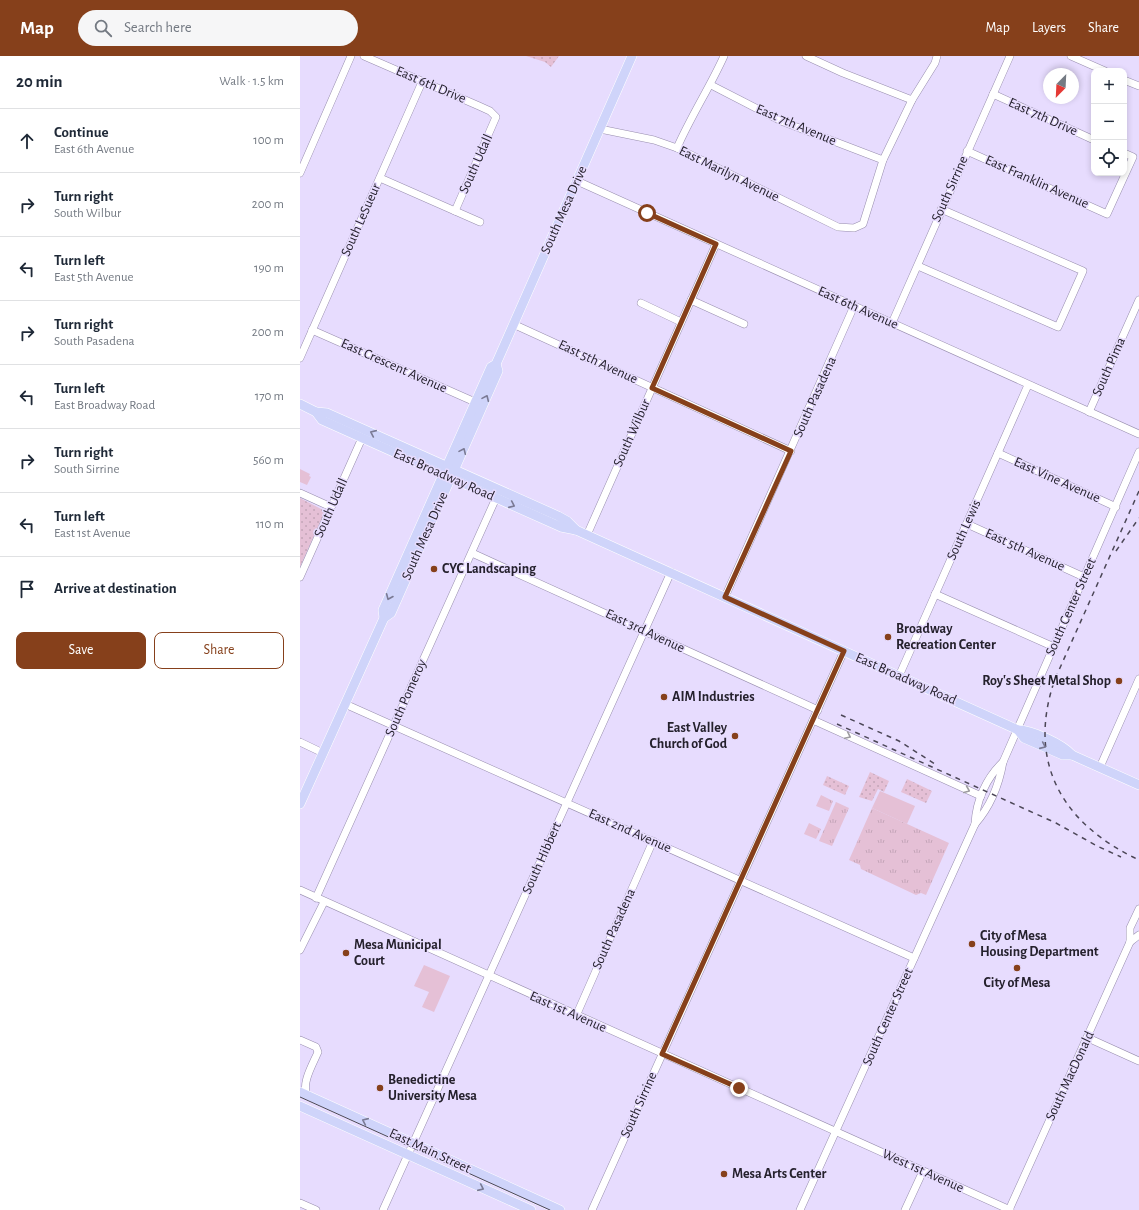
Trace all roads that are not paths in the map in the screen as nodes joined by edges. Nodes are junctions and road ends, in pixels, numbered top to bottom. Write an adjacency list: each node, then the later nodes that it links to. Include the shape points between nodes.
1 (351, 56): 24 (street)
2 (364, 56): 11 (street, East 6th Drive)
3 (632, 56): 17 (main road, South Mesa Drive)
4 (724, 56): 12 (street)
5 (806, 56): 15 (street, via 843,74)
6 (937, 56): 15 (street)
7 (1010, 56): 14 (street, South Sirrine)
8 (1071, 56): 9 (street)
9 (1098, 68)
10 (1127, 81): 13 (street)
11 (422, 82): 16 (street, East 6th Drive, via 490,111); 26 (street, South LeSueur)
12 (711, 85): 19 (street); 22 (street, East 7th Avenue, via 781,121)
13 (1139, 86)
14 (993, 94): 18 (street, East 7th Drive); 20 (street, South Sirrine)
15 (912, 100): 22 (street)
16 (496, 117): 29 (street, South Udall)
17 (600, 129): 19 (street, East Marilyn Avenue, via 654,140); 27 (main road, South Mesa Drive)
18 (1091, 139)
19 (677, 148): 22 (street, East Marilyn Avenue, via 838,227 854,228 863,224)
20 (967, 151): 25 (street, East Franklin Avenue, via 1107,214); 28 (street, South Sirrine)
21 (1127, 154): 23 (street, East Franklin Avenue, via 1133,157)
22 (883, 160)
23 (1127, 170)
24 (300, 174)
25 (1124, 176)
26 (380, 178): 29 (street); 41 (street, South LeSueur)
27 (577, 181): 31 (street, East 6th Avenue); 39 (main road, South Mesa Drive)
28 (942, 209): 32 (street, South Sirrine); 32 (street, via 1083,271 1058,327)
29 (455, 211): 30 (street)
30 (480, 222)
31 (716, 244): 33 (street, South Wilbur); 36 (street, East 6th Avenue)
32 (918, 266): 38 (street, South Sirrine)
33 (691, 300): 37 (street, South Wilbur); 40 (street)
34 (1139, 300): 49 (street, South Pima)
35 (641, 303): 37 (street)
36 (854, 306): 38 (street, East 6th Avenue); 52 (street, South Pasadena)
37 (681, 322): 45 (street, South Wilbur)
38 (892, 323): 44 (street, East 6th Avenue)
39 (513, 324): 43 (main road, South Mesa Drive); 45 (street, East 5th Avenue)
40 (744, 324)
41 (312, 330): 42 (street, South LeSueur); 46 (street, East Crescent Avenue)
42 (300, 358)
43 (496, 364): 46 (main road, South Mesa Drive, via 491,367); 55 (main road, South Mesa Drive, one-way to 43, via 498,371)
44 (1028, 385): 49 (street, East 6th Avenue); 54 (street, South Lewis)
45 (652, 388): 52 (street, East 5th Avenue); 62 (street, South Wilbur)
46 (475, 402): 55 (main road, South Mesa Drive)
47 (300, 404): 48 (main road, East Broadway Road)
48 (316, 412): 51 (main road, East Broadway Road, via 322,420); 55 (main road, East Broadway Road, one-way to 48, via 327,413)
49 (1089, 412): 50 (street, East 6th Avenue)
50 (1139, 434)
51 (362, 438): 55 (main road, East Broadway Road); 58 (street, South Udall)
52 (791, 451): 68 (street, South Pasadena)
53 (1139, 452): 59 (street, South Center Street)
54 (998, 453): 59 (street, East Vine Avenue); 60 (street, South Lewis)
55 (449, 472): 57 (main road, East Broadway Road); 61 (main road, East Broadway Road, via 567,521); 74 (main road, South Mesa Drive, via 384,610 384,618)
56 (300, 494): 58 (street)
57 (496, 498): 61 (main road, East Broadway Road, one-way to 61, via 561,528); 63 (street, South Pomeroy)
58 (331, 507): 65 (street, South Udall)
59 (1116, 507): 66 (street, South Center Street)
60 (967, 524): 66 (street, East 5th Avenue); 67 (street, South Lewis)
61 (576, 530): 62 (main road, East Broadway Road)
62 (587, 535): 64 (main road, East Broadway Road)
63 (472, 553): 69 (street, East 3rd Avenue); 77 (street, South Pomeroy)
64 (671, 572): 68 (main road, East Broadway Road); 69 (street, South Hibbert)
65 (300, 577)
66 (1084, 577): 70 (street, South Center Street)
67 (935, 594): 70 (street); 72 (street, South Lewis)
68 (725, 597): 71 (main road, East Broadway Road)
69 (644, 631): 75 (street, East 3rd Avenue); 86 (street, South Hibbert)
70 (1054, 647): 78 (street, South Center Street)
71 (844, 651): 72 (main road, East Broadway Road); 75 (street, South Sirrine)
72 (898, 676): 78 (main road, East Broadway Road)
73 (1139, 679): 82 (street)
74 (345, 704): 77 (street, East 2nd Avenue); 80 (main road, South Mesa Drive)
75 (818, 710): 76 (street, South Sirrine)
76 (813, 720): 85 (street, one-way to 85); 90 (street, South Sirrine)
77 (394, 726): 86 (street, East 2nd Avenue); 92 (street, South Pomeroy)
78 (1018, 730): 81 (street, South Center Street); 82 (main road, East Broadway Road, via 1024,738)
79 (300, 742): 80 (street)
80 (323, 753): 84 (main road, South Mesa Drive)
81 (1003, 762): 85 (street, South Center Street, via 991,774); 88 (street, South Center Street, via 1000,779 984,814)
82 (1100, 767): 83 (main road, East Broadway Road)
83 (1139, 784)
84 (302, 794): 87 (main road, South Mesa Drive)
85 (981, 796): 88 (street, South Center Street, via 975,810)
86 (567, 803): 89 (street, East 2nd Avenue); 99 (street, South Hibbert)
87 (300, 804)
88 (975, 824): 98 (street, South Center Street)
89 (653, 841): 90 (street, East 2nd Avenue); 100 (street, South Pasadena)
90 (740, 880): 98 (street, East 2nd Avenue); 103 (street, South Sirrine)
91 (300, 890): 92 (street, East 1st Avenue)
92 (316, 898): 93 (street, East 1st Avenue)
93 (324, 902): 97 (street); 99 (street, East 1st Avenue)
94 (1139, 909): 96 (street, South MacDonald, via 1130,928)
95 (1139, 935): 96 (street, South MacDonald)
96 (1130, 942): 101 (street, South MacDonald)
97 (300, 950)
98 (914, 958): 107 (street, South Center Street)
99 (488, 976): 100 (street, East 1st Avenue); 108 (street, South Hibbert)
100 (576, 1016): 103 (street, East 1st Avenue)
101 (1088, 1038): 104 (street); 119 (street, South MacDonald)
102 (300, 1040): 105 (street, via 316,1047 318,1052)
103 (662, 1054): 107 (street, East 1st Avenue); 116 (street, South Sirrine)
104 (1139, 1061)
105 (303, 1090): 108 (main road, East Main Street, one-way to 105)
106 (300, 1106): 109 (main road, East Main Street)
107 (836, 1132): 110 (street, West 1st Avenue); 117 (street, South Center Street)
108 (412, 1144): 109 (street, South Hibbert); 115 (main road, East Main Street)
109 (408, 1154): 113 (street, South Hibbert); 114 (main road, East Main Street, one-way to 114)
110 (923, 1171): 118 (street); 119 (street, West 1st Avenue)
111 (300, 1203): 112 (street)
112 (316, 1210)
113 (383, 1210)
114 (532, 1210)
115 (560, 1210)
116 (592, 1210)
117 (800, 1210)
118 (905, 1210)
119 (1009, 1210)

